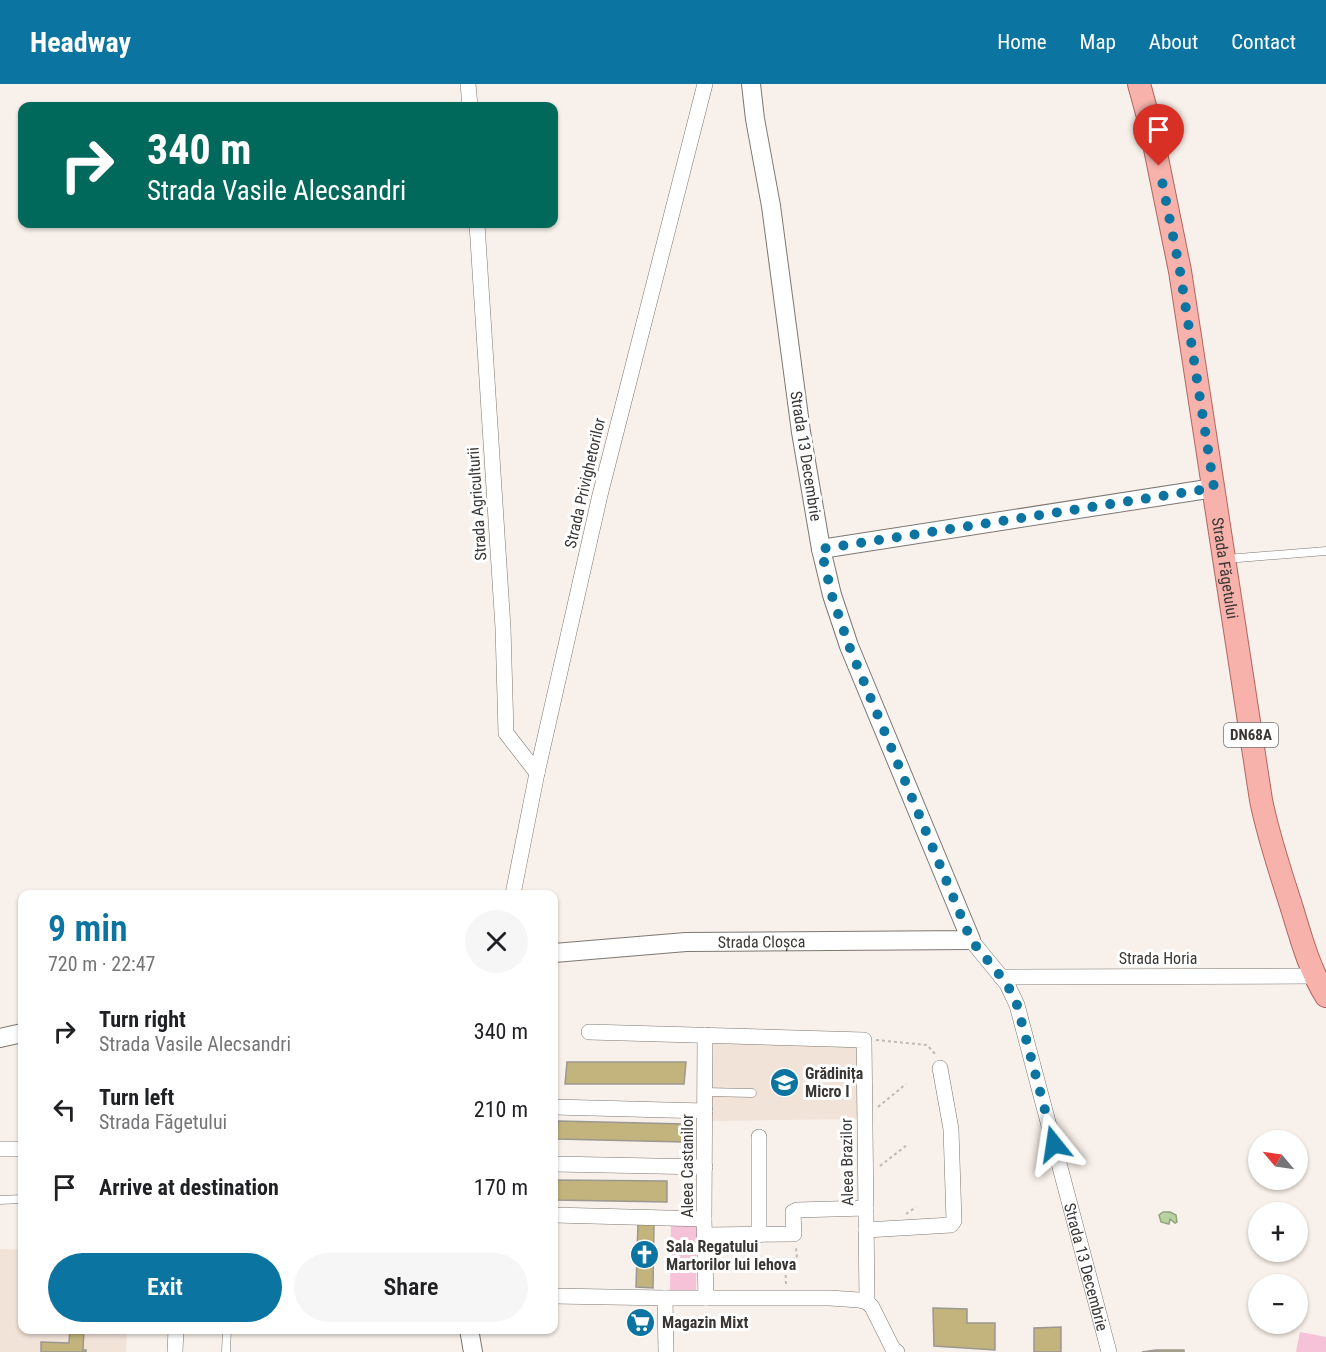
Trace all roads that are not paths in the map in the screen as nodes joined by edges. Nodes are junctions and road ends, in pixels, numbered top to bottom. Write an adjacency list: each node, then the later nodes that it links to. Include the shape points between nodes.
1 (468, 84): 5 (street)
2 (705, 84): 11 (street, Strada Privighetorilor, via 600,495)
3 (751, 84): 8 (street, Strada 13 Decembrie)
4 (1139, 84): 7 (main road, Strada Făgetului / DN68A, via 1180,271)
5 (470, 102)
6 (477, 228): 11 (street, Strada Agriculturii, via 506,733)
7 (1214, 488): 8 (street); 10 (main road, Strada Făgetului / DN68A)
8 (821, 549): 13 (street, Strada 13 Decembrie, via 849,646)
9 (1326, 551): 10 (lane)
10 (1225, 559): 15 (main road, Strada Făgetului / DN68A, via 1264,816)
11 (537, 773): 12 (street, Strada Privighetorilor)
12 (514, 890)
13 (971, 940): 14 (street, Strada Cloșca, via 686,942); 16 (street, Strada 13 Decembrie)
14 (558, 953)
15 (1314, 976): 16 (street, Strada Horia); 17 (main road, DN68A)
16 (1001, 977): 52 (street, Strada 13 Decembrie, via 1017,1005)
17 (1326, 996)
18 (589, 1032): 20 (street)
19 (18, 1034): 21 (street)
20 (705, 1035): 23 (street, Aleea Castanilor); 34 (street, Aleea Brazilor, via 864,1040)
21 (0, 1038)
22 (940, 1068): 37 (street, via 951,1130 954,1221)
23 (705, 1092): 24 (lane); 26 (street, Aleea Castanilor)
24 (752, 1093)
25 (558, 1107): 26 (street)
26 (705, 1111): 31 (street, Aleea Castanilor)
27 (759, 1137): 39 (street)
28 (0, 1149): 29 (street)
29 (18, 1149)
30 (558, 1164): 31 (street)
31 (705, 1167): 36 (street, Aleea Castanilor)
32 (18, 1199): 33 (lane)
33 (0, 1200)
34 (866, 1208): 37 (street, Aleea Brazilor); 39 (street, via 797,1210 792,1216 794,1234)
35 (558, 1215): 36 (street)
36 (704, 1219): 38 (street, Aleea Castanilor)
37 (866, 1230): 43 (street, Aleea Brazilor)
38 (705, 1235): 39 (street); 42 (street, Aleea Castanilor)
39 (759, 1235)
40 (558, 1296): 41 (street)
41 (665, 1298): 42 (street); 50 (street)
42 (706, 1298): 43 (street)
43 (867, 1302): 51 (street)
44 (176, 1334): 47 (street)
45 (227, 1334): 48 (lane)
46 (470, 1334): 49 (street)
47 (176, 1352)
48 (226, 1352)
49 (473, 1352)
50 (666, 1352)
51 (897, 1352)
52 (1109, 1352)

